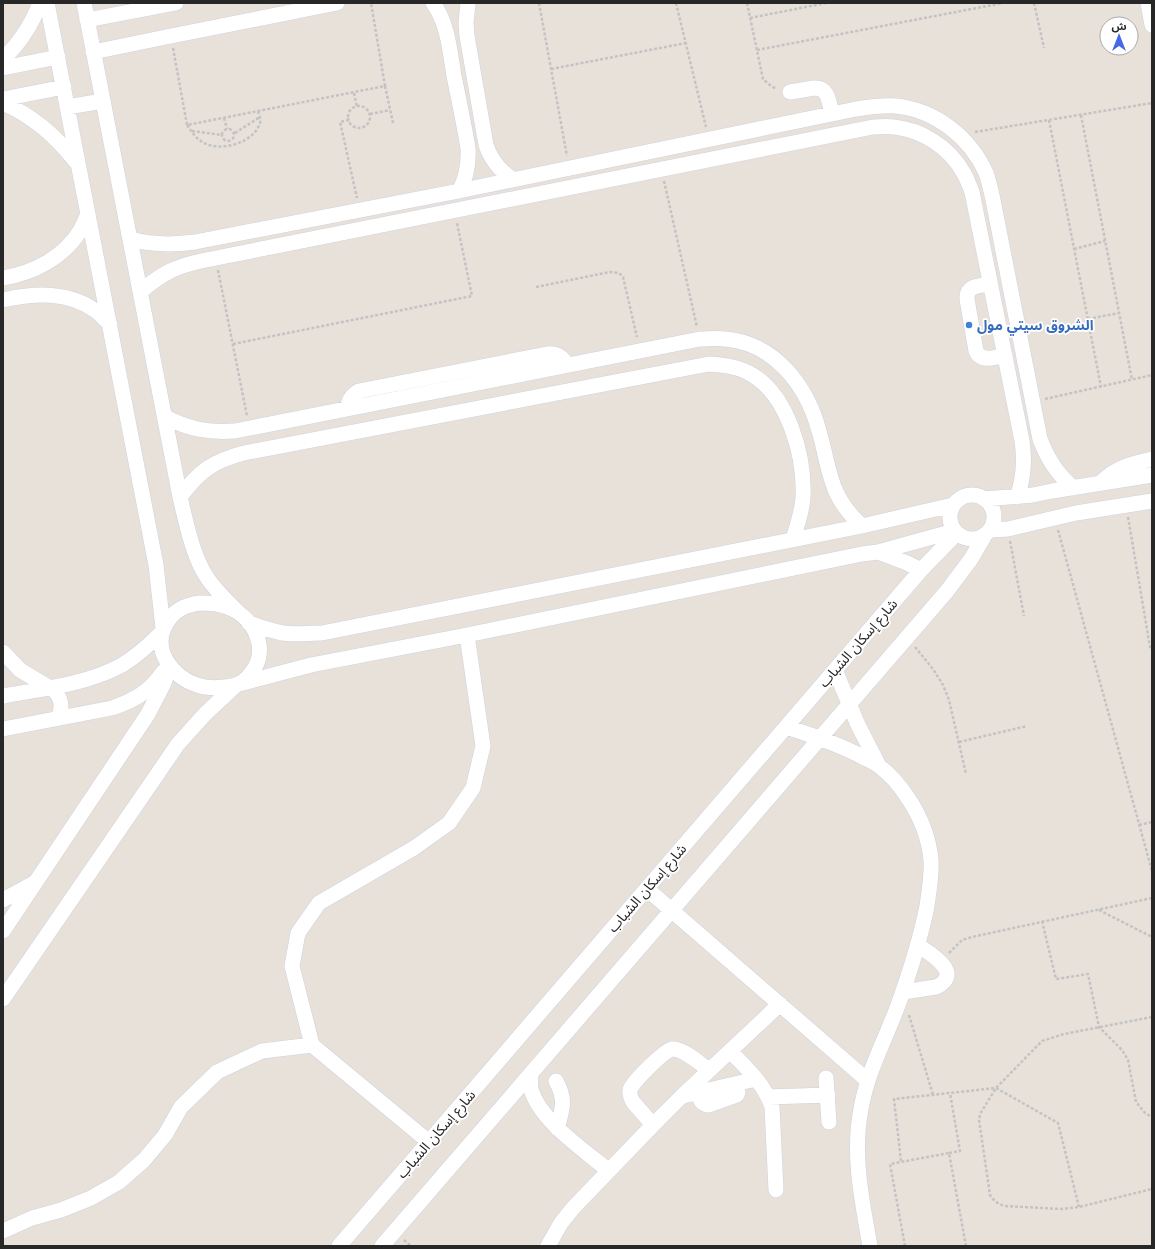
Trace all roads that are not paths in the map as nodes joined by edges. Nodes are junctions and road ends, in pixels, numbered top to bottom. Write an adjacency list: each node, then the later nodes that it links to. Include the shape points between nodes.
1 (40, 3): 13 (street, via 25,32)
2 (47, 3): 12 (street)
3 (84, 3): 9 (street)
4 (176, 3): 9 (street)
5 (337, 3): 11 (street)
6 (433, 3): 24 (street, via 438,9 448,40 468,148 467,171)
7 (468, 3): 23 (street, via 467,36 486,145 495,165)
8 (1148, 3): 10 (street)
9 (87, 20): 11 (street)
10 (1152, 25)
11 (93, 52): 18 (street)
12 (58, 57): 14 (street); 15 (street)
13 (3, 59)
14 (3, 68)
15 (64, 87): 17 (street); 20 (street)
16 (790, 92): 21 (street, via 820,88 827,95)
17 (3, 99)
18 (103, 101): 20 (street); 26 (street)
19 (3, 103): 22 (street, via 34,120 51,133)
20 (67, 107): 22 (street)
21 (832, 114): 23 (street); 37 (street, via 876,106 913,109 945,124 959,135 977,156 987,175 995,208 1040,439 1052,466)
22 (78, 164): 25 (street)
23 (512, 179): 24 (street)
24 (459, 191): 26 (street, via 195,242 162,245)
25 (88, 214): 27 (street, via 79,232 51,260 33,270); 31 (street)
26 (130, 239): 29 (street)
27 (9, 277): 30 (street, via 19,283 20,288)
28 (990, 284): 29 (street, via 972,192 964,172 950,154 934,140 914,131 893,126 872,127 184,264 168,271); 32 (street); 32 (street, via 975,287 968,293 976,351 984,358)
29 (140, 292): 33 (street)
30 (10, 298): 31 (street, via 40,294 66,298 96,311)
31 (110, 324): 50 (street, via 156,565)
32 (1005, 356): 39 (street, via 1024,455 1022,483)
33 (165, 417): 38 (street); 43 (street, via 178,424 206,431 235,431 700,339 725,339 747,344 767,354 785,367 799,384 819,430 832,485 844,508)
34 (1152, 459): 36 (street, via 1125,466)
35 (1152, 475): 36 (street)
36 (1098, 484): 37 (street)
37 (1073, 488): 39 (street)
38 (180, 497): 46 (street, via 201,472 215,463 237,455 709,364 728,365 747,372 764,383 777,398 795,438 803,479 803,500); 49 (street, via 189,536 207,578)
39 (1017, 497): 40 (street)
40 (984, 499): 42 (street, via 978,496 964,497); 45 (street, via 994,517)
41 (1151, 503): 45 (street, via 1126,505)
42 (954, 505): 43 (street); 44 (street, via 950,518)
43 (862, 526): 46 (street)
44 (956, 532): 45 (street, via 972,539 979,538); 47 (street); 48 (street, شارع إسكان الشباب)
45 (987, 532): 58 (street, via 962,571)
46 (793, 539): 49 (street, via 322,633 283,633 266,629)
47 (878, 552): 48 (street); 51 (street)
48 (921, 570): 54 (street, شارع إسكان الشباب)
49 (244, 618): 50 (street, via 227,606 200,603 178,610 169,618); 55 (street, via 256,633 260,644 260,656 249,677)
50 (163, 630): 53 (street, via 161,647); 56 (street, via 122,665 90,679)
51 (467, 635): 55 (street, via 311,665); 73 (street, via 483,746 473,788 449,823 414,848 320,903 298,933 292,966)
52 (3, 652): 56 (street, via 20,670)
53 (169, 665): 55 (street, via 178,674 198,686 210,688); 59 (street, via 151,687 138,697 112,708); 64 (street, via 164,683 148,714)
54 (835, 670): 58 (street); 60 (street, شارع إسكان الشباب)
55 (237, 685): 71 (street, via 205,714 178,744)
56 (50, 687): 57 (street); 59 (street, via 59,695 61,701 61,713)
57 (3, 696)
58 (849, 704): 62 (street); 63 (street)
59 (58, 718): 61 (street)
60 (786, 727): 62 (street); 65 (street, شارع إسكان الشباب)
61 (3, 729)
62 (820, 739): 63 (street, via 854,752); 67 (street)
63 (879, 766): 69 (street, via 899,785 914,808 925,833 931,860 930,886)
64 (34, 883): 66 (street); 68 (street)
65 (647, 888): 67 (street); 87 (street, شارع إسكان الشباب)
66 (3, 900)
67 (672, 910): 72 (street); 76 (street)
68 (4, 928)
69 (918, 945): 70 (street); 70 (street, via 944,965 946,978 936,987)
70 (903, 992): 79 (street)
71 (3, 999)
72 (780, 1004): 74 (street); 79 (street)
73 (312, 1045): 87 (street); 90 (street, via 262,1051 217,1072 181,1107 165,1135 144,1160 119,1182 91,1198)
74 (730, 1051): 75 (street); 78 (street)
75 (709, 1070): 82 (street); 85 (street, via 677,1049 671,1049 662,1055 630,1090 633,1102)
76 (531, 1074): 86 (street, via 531,1088 536,1102); 92 (street)
77 (826, 1078): 81 (street)
78 (756, 1079): 82 (street); 83 (street)
79 (868, 1080): 94 (street, via 860,1110 858,1162 861,1198)
80 (556, 1081): 86 (street, via 563,1100)
81 (828, 1095): 83 (street); 84 (street)
82 (682, 1096): 85 (street)
83 (768, 1097): 89 (street, via 772,1107)
84 (829, 1122)
85 (653, 1125): 88 (street)
86 (557, 1128): 88 (street)
87 (429, 1142): 91 (street, شارع إسكان الشباب)
88 (609, 1171): 93 (street, via 569,1213)
89 (776, 1190)
90 (3, 1231)
91 (339, 1246)
92 (382, 1246)
93 (548, 1246)
94 (870, 1246)

